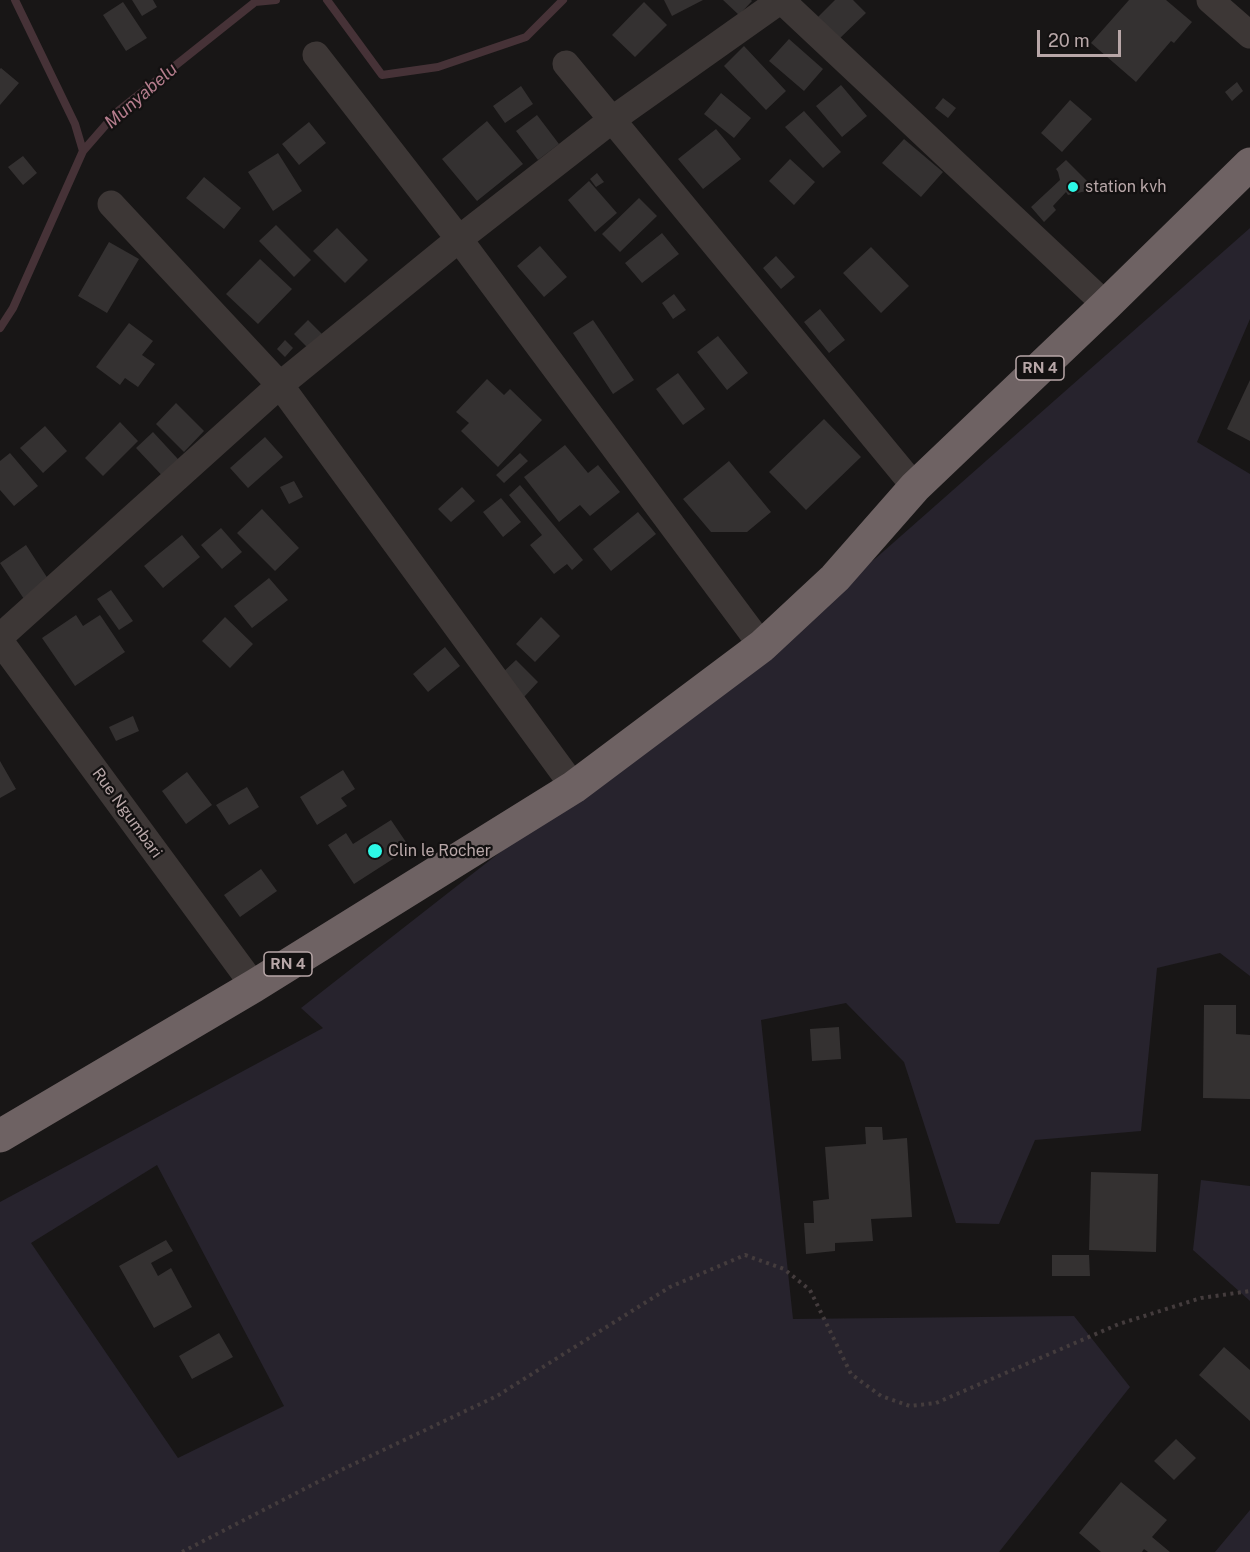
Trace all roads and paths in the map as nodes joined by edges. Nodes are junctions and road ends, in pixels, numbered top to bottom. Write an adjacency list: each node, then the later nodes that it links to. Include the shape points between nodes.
1 (1210, 0): 2 (street)
2 (1250, 35)
3 (316, 55): 8 (street)
4 (566, 64): 5 (street)
5 (613, 119): 8 (street); 9 (street, via 780,0); 11 (street)
6 (1250, 164): 9 (highway, RN 4)
7 (111, 204): 10 (street)
8 (459, 239): 10 (street); 13 (street)
9 (1106, 305): 11 (highway, RN 4)
10 (280, 385): 12 (street); 14 (street)
11 (915, 487): 13 (highway, RN 4, via 835,578)
12 (0, 639): 15 (street, Rue Ngumbari)
13 (762, 646): 14 (highway, RN 4)
14 (574, 787): 15 (highway, RN 4)
15 (254, 986): 16 (highway, RN 4)
16 (0, 1136)
17 (1250, 1291): 18 (path, via 1201,1298 1119,1324 936,1403 910,1407 881,1396 850,1374 810,1290 784,1269 745,1255 670,1287 497,1396)
18 (182, 1552)

